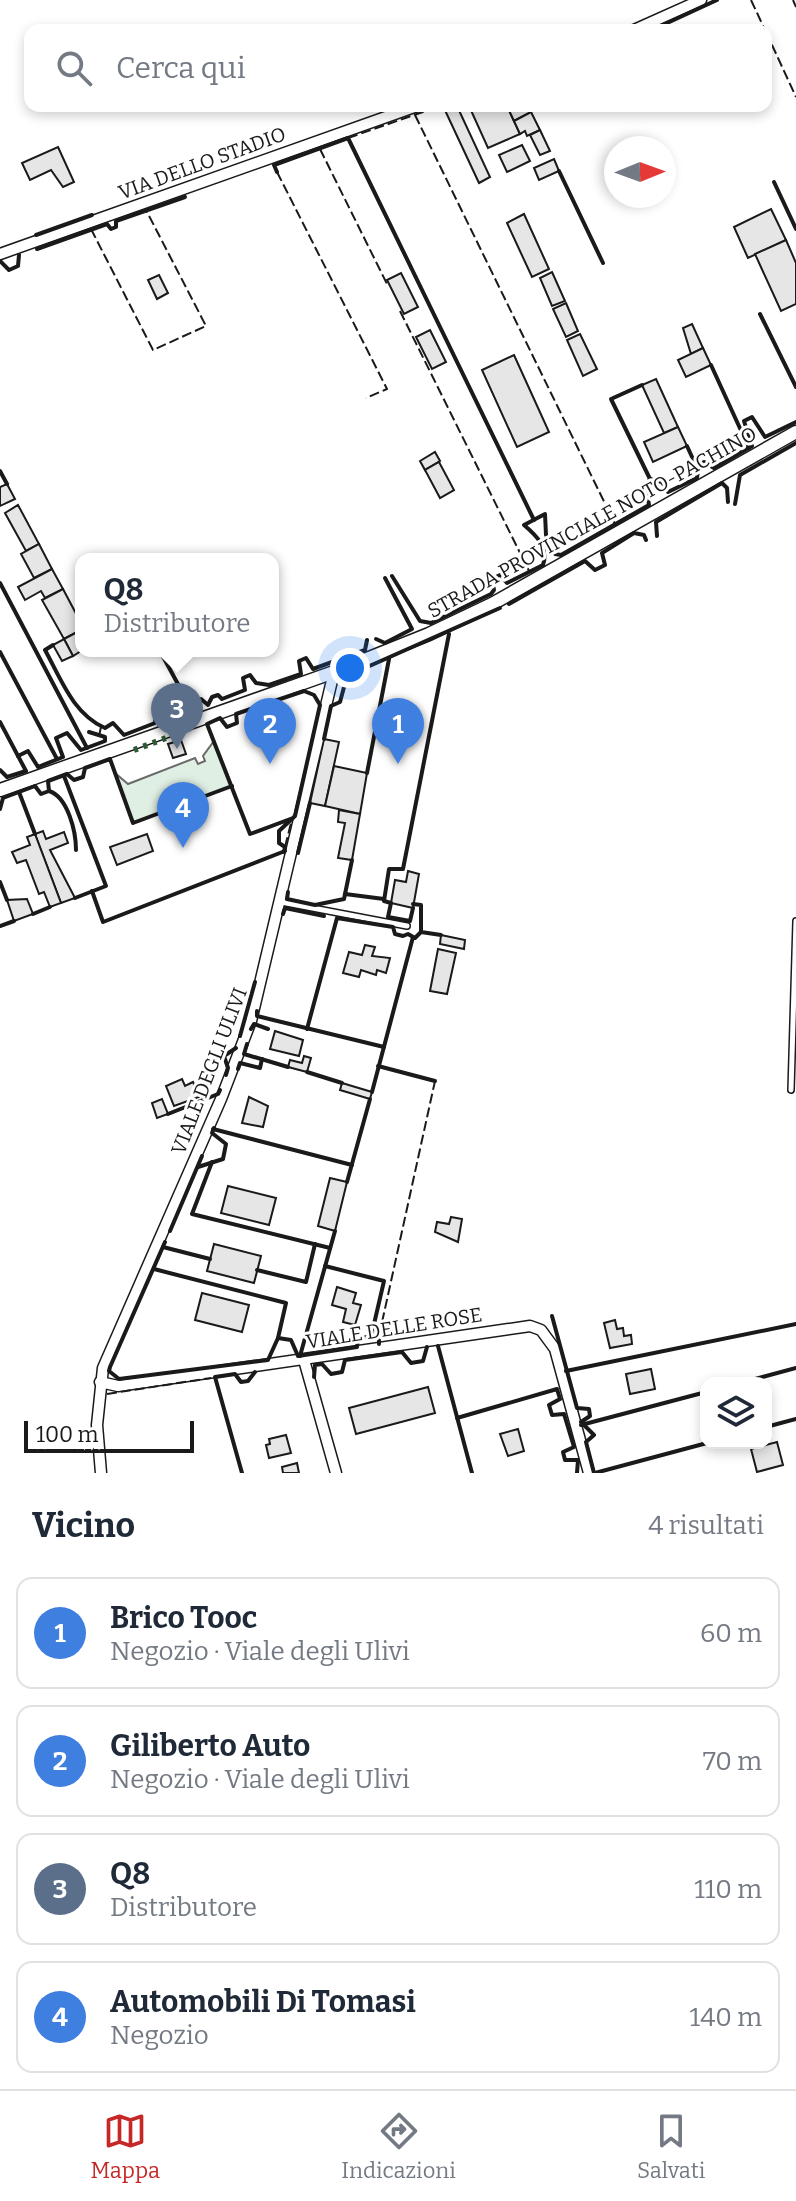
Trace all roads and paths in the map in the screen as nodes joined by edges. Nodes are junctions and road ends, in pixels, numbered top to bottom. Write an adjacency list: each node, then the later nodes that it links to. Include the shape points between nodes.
1 (701, 0): 2 (street)
2 (647, 24)
3 (400, 112): 4 (street, VIA DELLO STADIO)
4 (0, 254)
5 (796, 432): 6 (street, STRADA PROVINCIALE NOTO-PACHINO, via 492,604)
6 (334, 672): 7 (street, STRADA PROVINCIALE NOTO-PACHINO); 8 (street, VIALE DEGLI ULIVI)
7 (0, 790)
8 (281, 902): 10 (lane); 13 (street, VIALE DEGLI ULIVI, via 251,1021)
9 (796, 921): 11 (lane)
10 (407, 926)
11 (791, 1090)
12 (304, 1360): 13 (street, VIALE DELLE ROSE, via 118,1386); 15 (street); 16 (street, VIALE DELLE ROSE, via 530,1326 541,1330 555,1349)
13 (100, 1382): 14 (street, VIALE DEGLI ULIVI)
14 (101, 1473)
15 (336, 1473)
16 (589, 1473)

